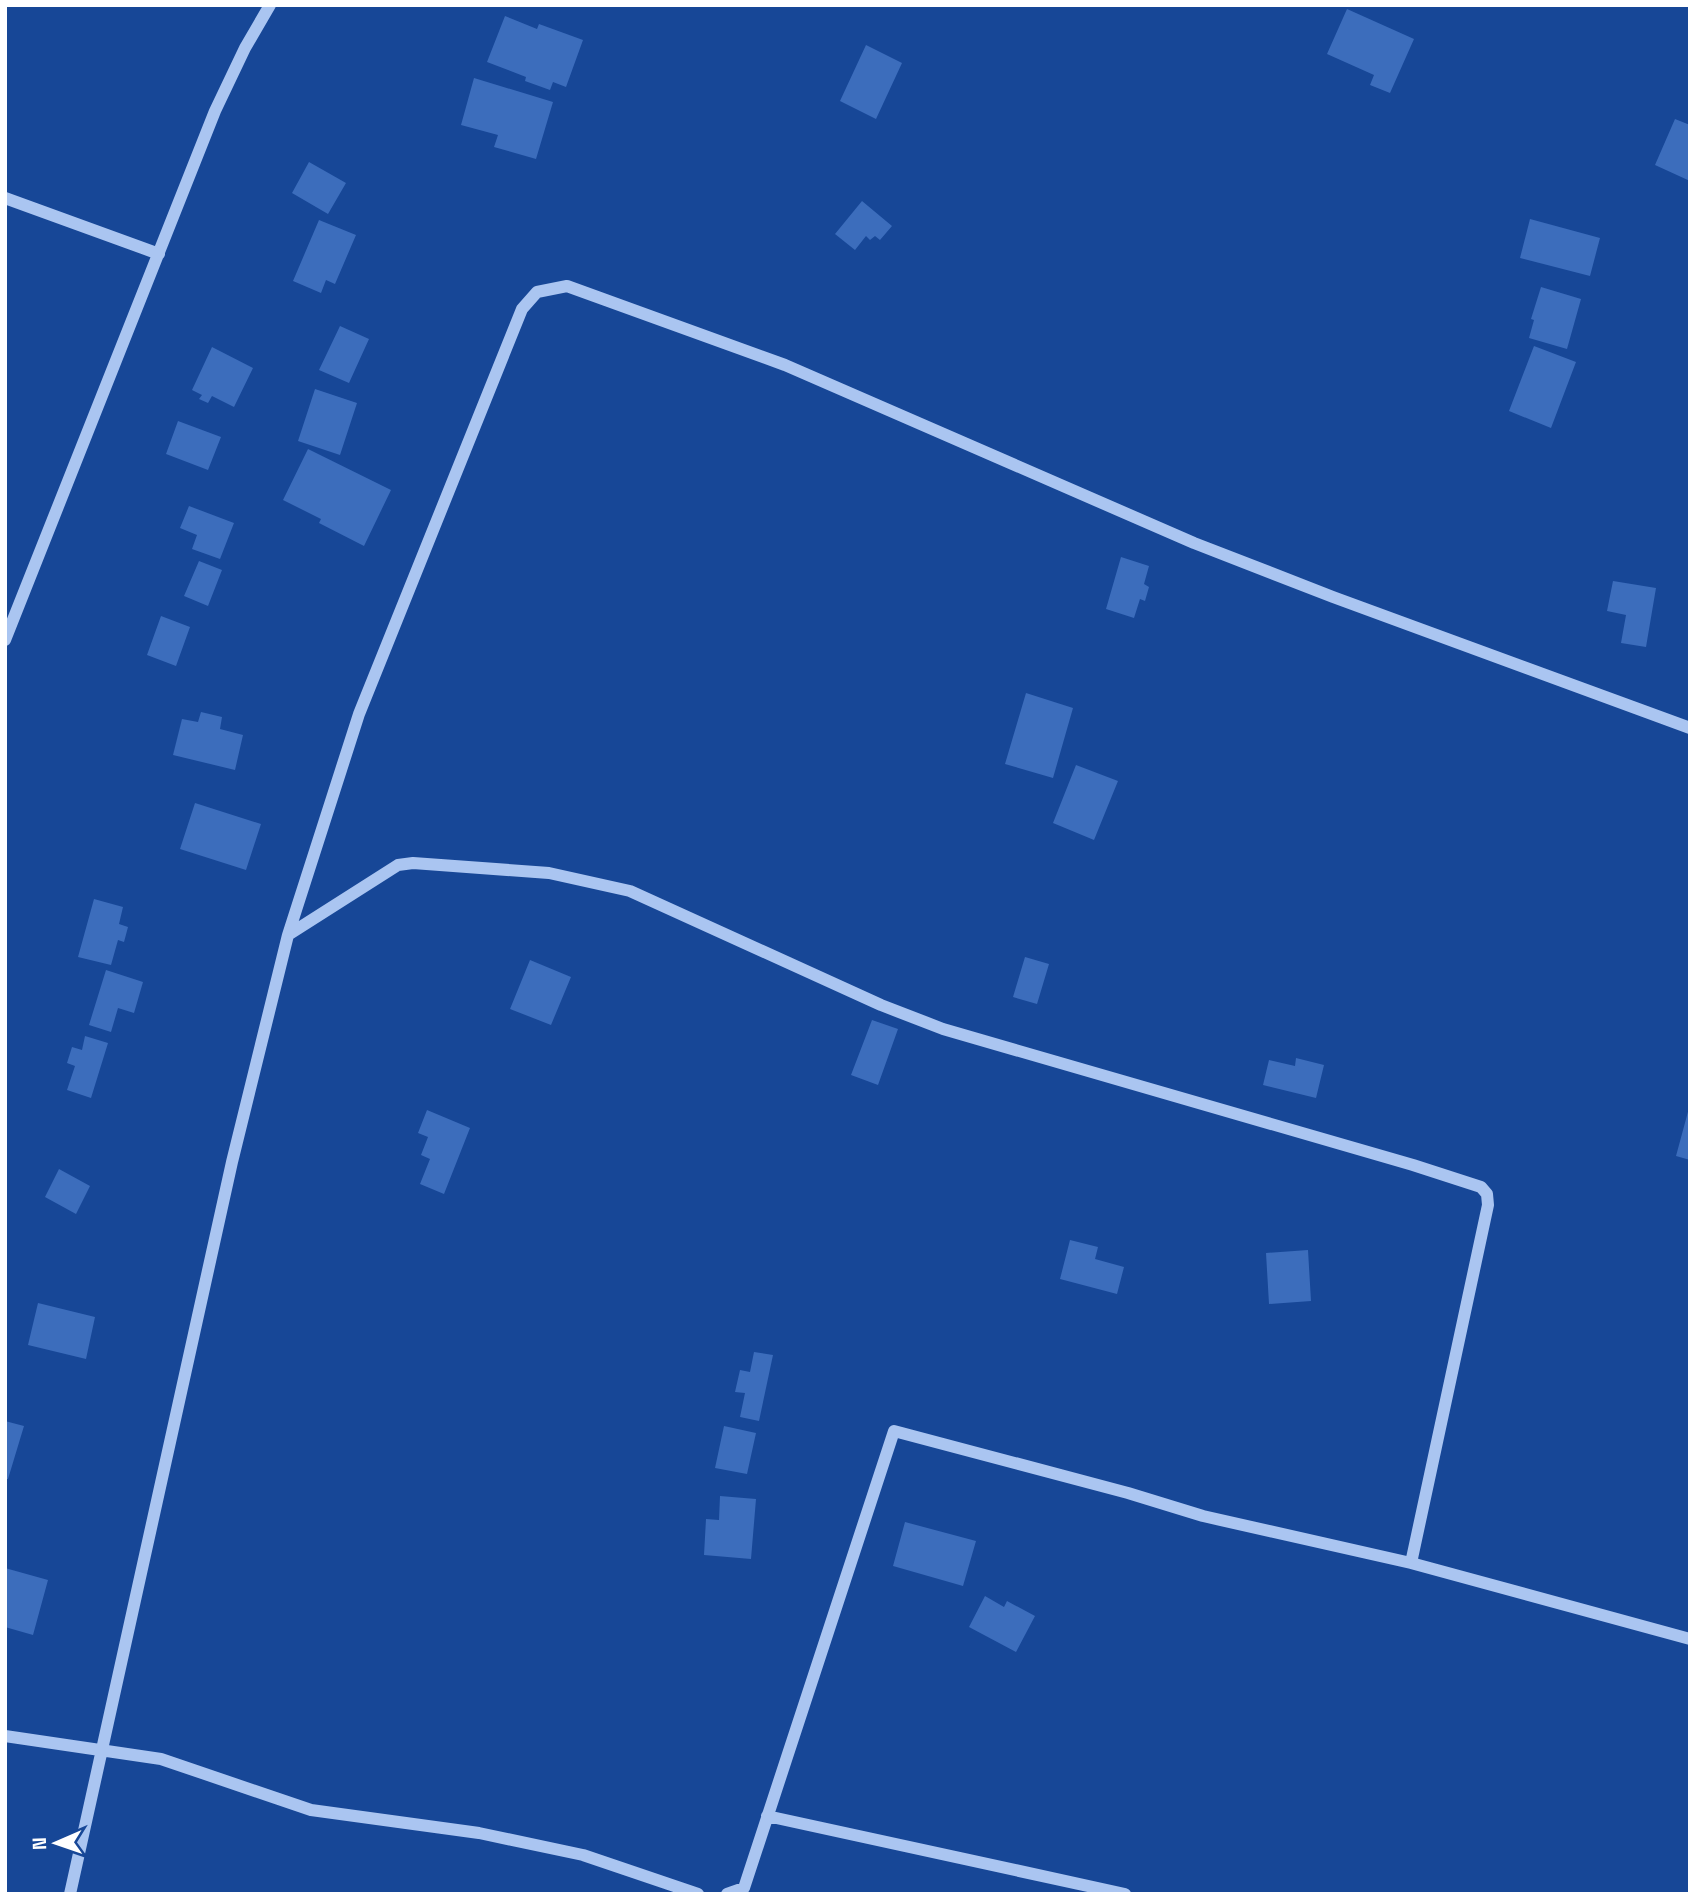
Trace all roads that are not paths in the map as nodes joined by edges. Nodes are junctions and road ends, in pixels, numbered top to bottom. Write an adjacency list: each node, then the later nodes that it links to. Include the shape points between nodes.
1 (270, 5): 3 (street, via 215,111)
2 (5, 198): 3 (street)
3 (159, 254): 4 (street)
4 (5, 640)
5 (1690, 728): 6 (street, via 1194,543 785,365 567,286 549,288 537,292 517,321 359,714)
6 (288, 935): 7 (street, via 398,864 580,879 630,891 943,1030 1482,1187 1488,1205); 10 (street, via 232,1161)
7 (1411, 1563): 8 (street); 11 (street, via 1203,1516 894,1431)
8 (1690, 1639)
9 (5, 1735): 10 (street)
10 (100, 1750): 12 (street); 13 (street, via 161,1759 311,1810 479,1833 583,1855)
11 (767, 1816): 14 (street, via 744,1888); 15 (street)
12 (70, 1894)
13 (698, 1894)
14 (727, 1894)
15 (1125, 1894)

